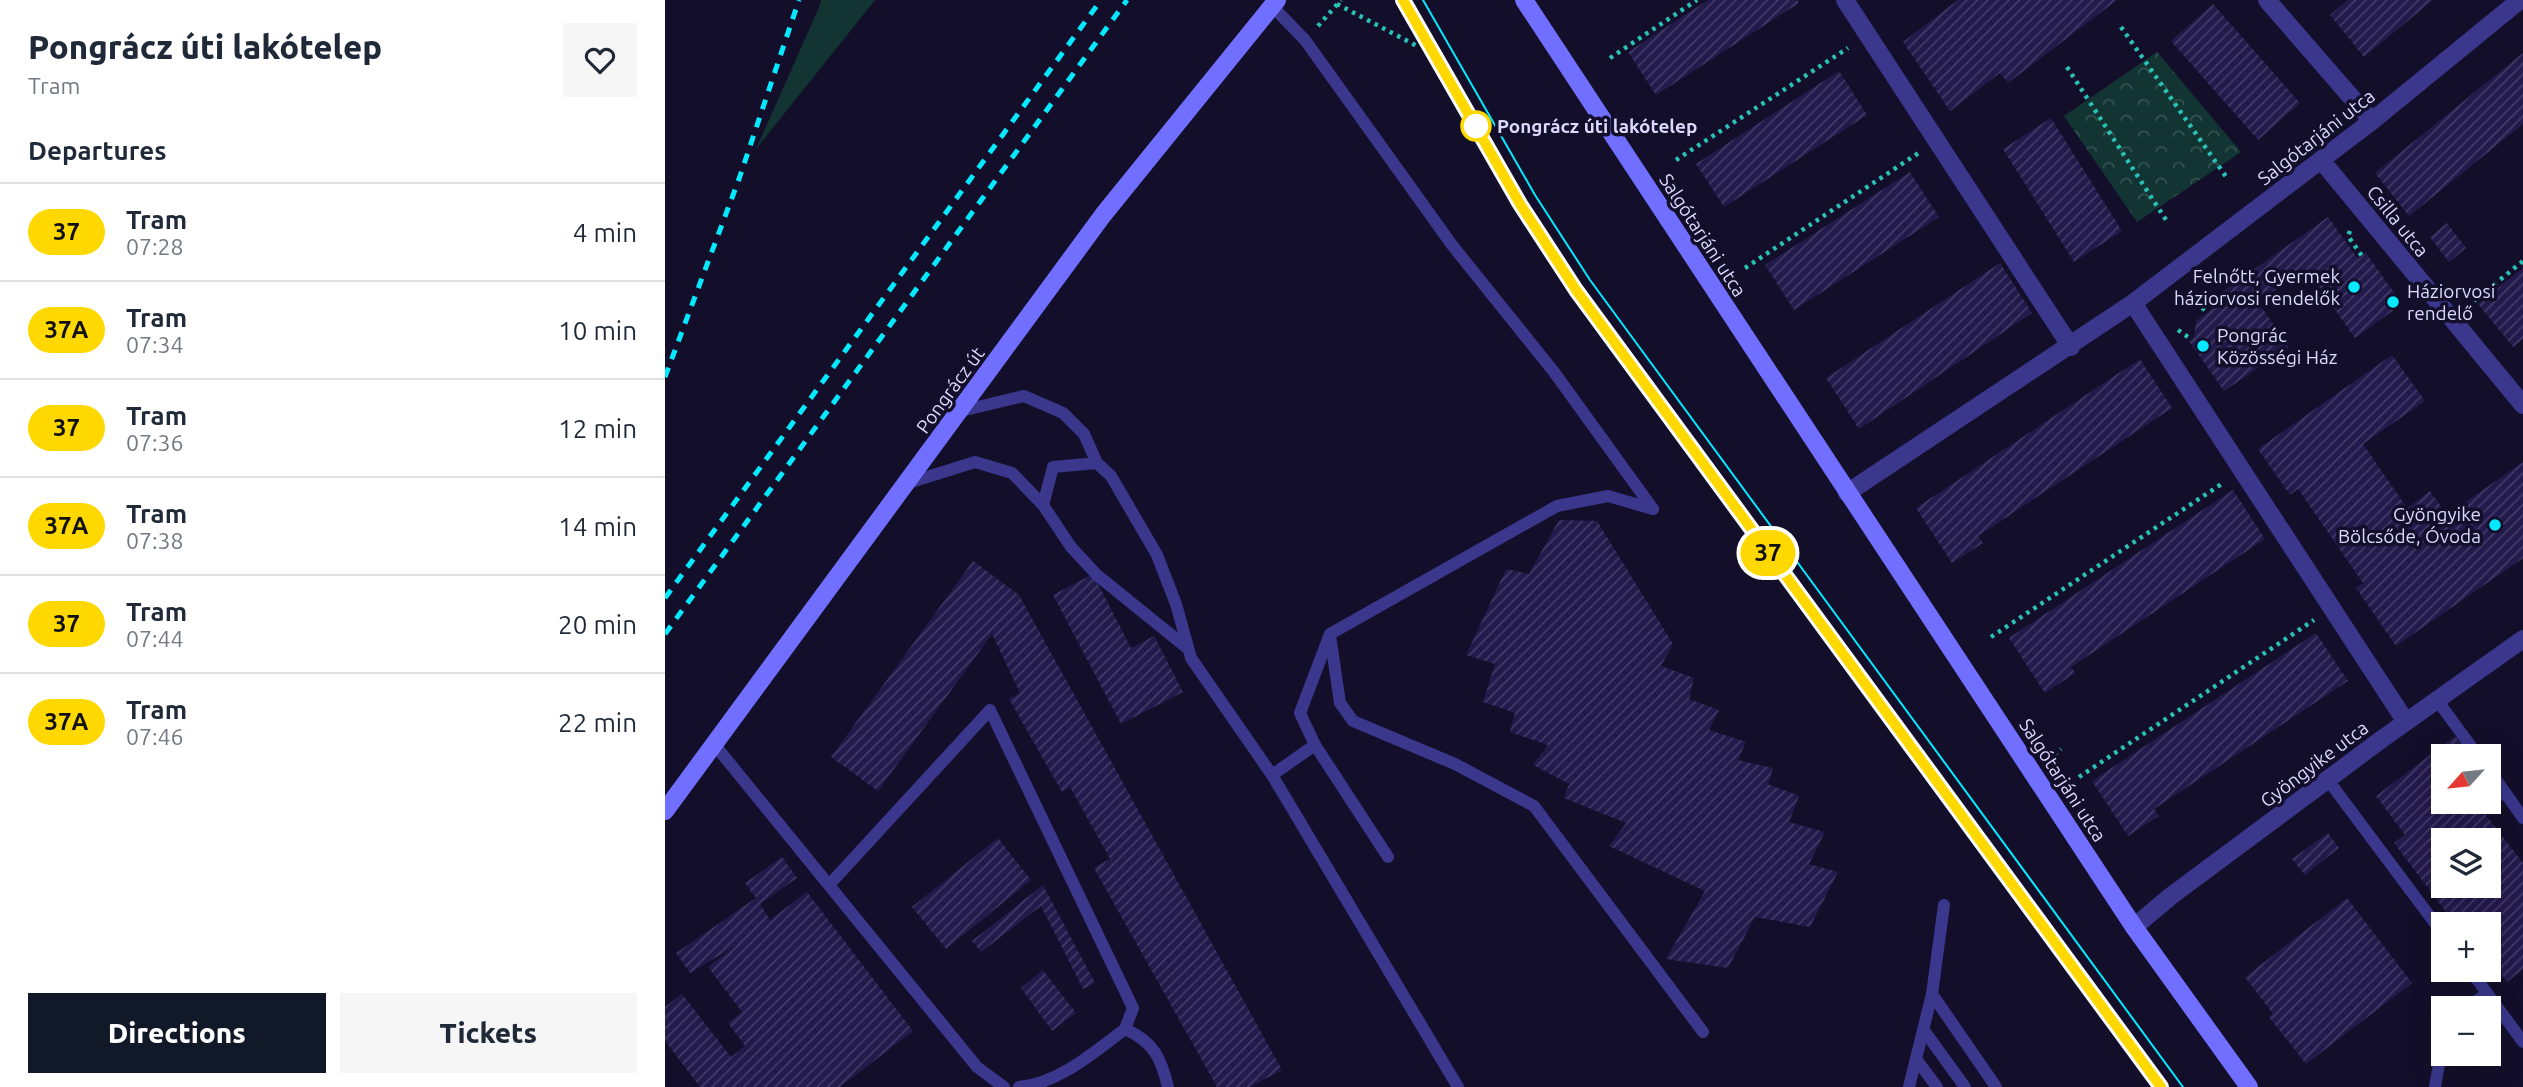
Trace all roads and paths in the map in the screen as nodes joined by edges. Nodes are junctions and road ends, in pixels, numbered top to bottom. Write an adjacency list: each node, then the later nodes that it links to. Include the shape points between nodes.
1 (1524, 0): 34 (street, Salgótarjáni utca)
2 (1697, 0): 12 (path)
3 (1845, 0): 28 (street)
4 (2267, 0): 14 (street)
5 (2519, 0): 14 (street, Salgótarjáni utca)
6 (1339, 2): 9 (path); 11 (path)
7 (1274, 3): 9 (lane); 30 (street, Pongrácz út, via 1103,215)
8 (2121, 27): 18 (path)
9 (1305, 40): 37 (lane, via 1452,245 1554,372 1653,509 1608,496 1557,506)
10 (1855, 44): 16 (path)
11 (1417, 46)
12 (1610, 58)
13 (2067, 68): 19 (path)
14 (2372, 121): 17 (street, Salgótarjáni utca)
15 (1924, 149): 23 (path)
16 (1676, 160)
17 (2321, 160): 25 (street, Salgótarjáni utca); 29 (street, Csilla utca)
18 (2227, 178)
19 (2168, 223)
20 (2351, 233): 21 (path, via 2349,242)
21 (2362, 256)
22 (2523, 261): 24 (path)
23 (1745, 268)
24 (2474, 301)
25 (2133, 303): 28 (street, Salgótarjáni utca); 42 (street)
26 (2196, 303): 27 (path)
27 (2208, 312)
28 (2071, 347): 34 (street, Salgótarjáni utca)
29 (2523, 405)
30 (961, 411): 31 (lane, via 1024,396 1063,413 1084,434); 33 (street, Pongrácz út)
31 (1097, 463): 35 (lane, via 1053,467); 40 (lane, via 1111,476 1157,555)
32 (2233, 477): 38 (path)
33 (908, 483): 35 (lane, via 975,462 1012,473); 43 (street, Pongrácz út)
34 (1847, 493): 58 (street, Salgótarjáni utca)
35 (1043, 505): 40 (lane, via 1097,575)
36 (2324, 614): 49 (path)
37 (1330, 634): 45 (lane, via 1300,713); 65 (lane, via 1340,703 1353,720 1455,764 1534,806)
38 (1991, 637)
39 (2523, 639): 41 (street, Gyöngyike utca)
40 (1186, 647): 48 (lane)
41 (2437, 700): 42 (street, Gyöngyike utca); 44 (lane)
42 (2406, 722): 50 (street, Gyöngyike utca)
43 (715, 744): 52 (street, Pongrácz út); 55 (lane)
44 (2469, 744)
45 (1315, 745): 48 (lane); 54 (lane)
46 (2061, 749): 47 (path)
47 (2054, 755)
48 (1272, 775): 72 (lane)
49 (2079, 777)
50 (2328, 780): 57 (lane); 58 (street, Gyöngyike utca)
51 (2501, 787): 53 (lane)
52 (665, 811)
53 (2523, 818)
54 (1388, 857)
55 (829, 885): 64 (lane, via 990,710 1133,1008); 69 (lane, via 977,1067)
56 (1944, 905): 61 (lane)
57 (2431, 918)
58 (2134, 928): 77 (street, Salgótarjáni utca)
59 (2479, 982): 60 (lane)
60 (2487, 993): 62 (lane); 66 (lane)
61 (1932, 994): 63 (lane); 76 (lane)
62 (2483, 996)
63 (1923, 1029): 67 (lane); 75 (lane)
64 (1125, 1030): 70 (lane, via 1040,1085); 71 (lane, via 1138,1035 1161,1058)
65 (1703, 1032)
66 (2523, 1042)
67 (1916, 1059): 73 (lane); 74 (lane)
68 (2439, 1066): 78 (lane)
69 (1004, 1087)
70 (1019, 1087)
71 (1168, 1087)
72 (1458, 1087)
73 (1909, 1087)
74 (1937, 1087)
75 (1965, 1087)
76 (1996, 1087)
77 (2249, 1087)
78 (2435, 1087)

